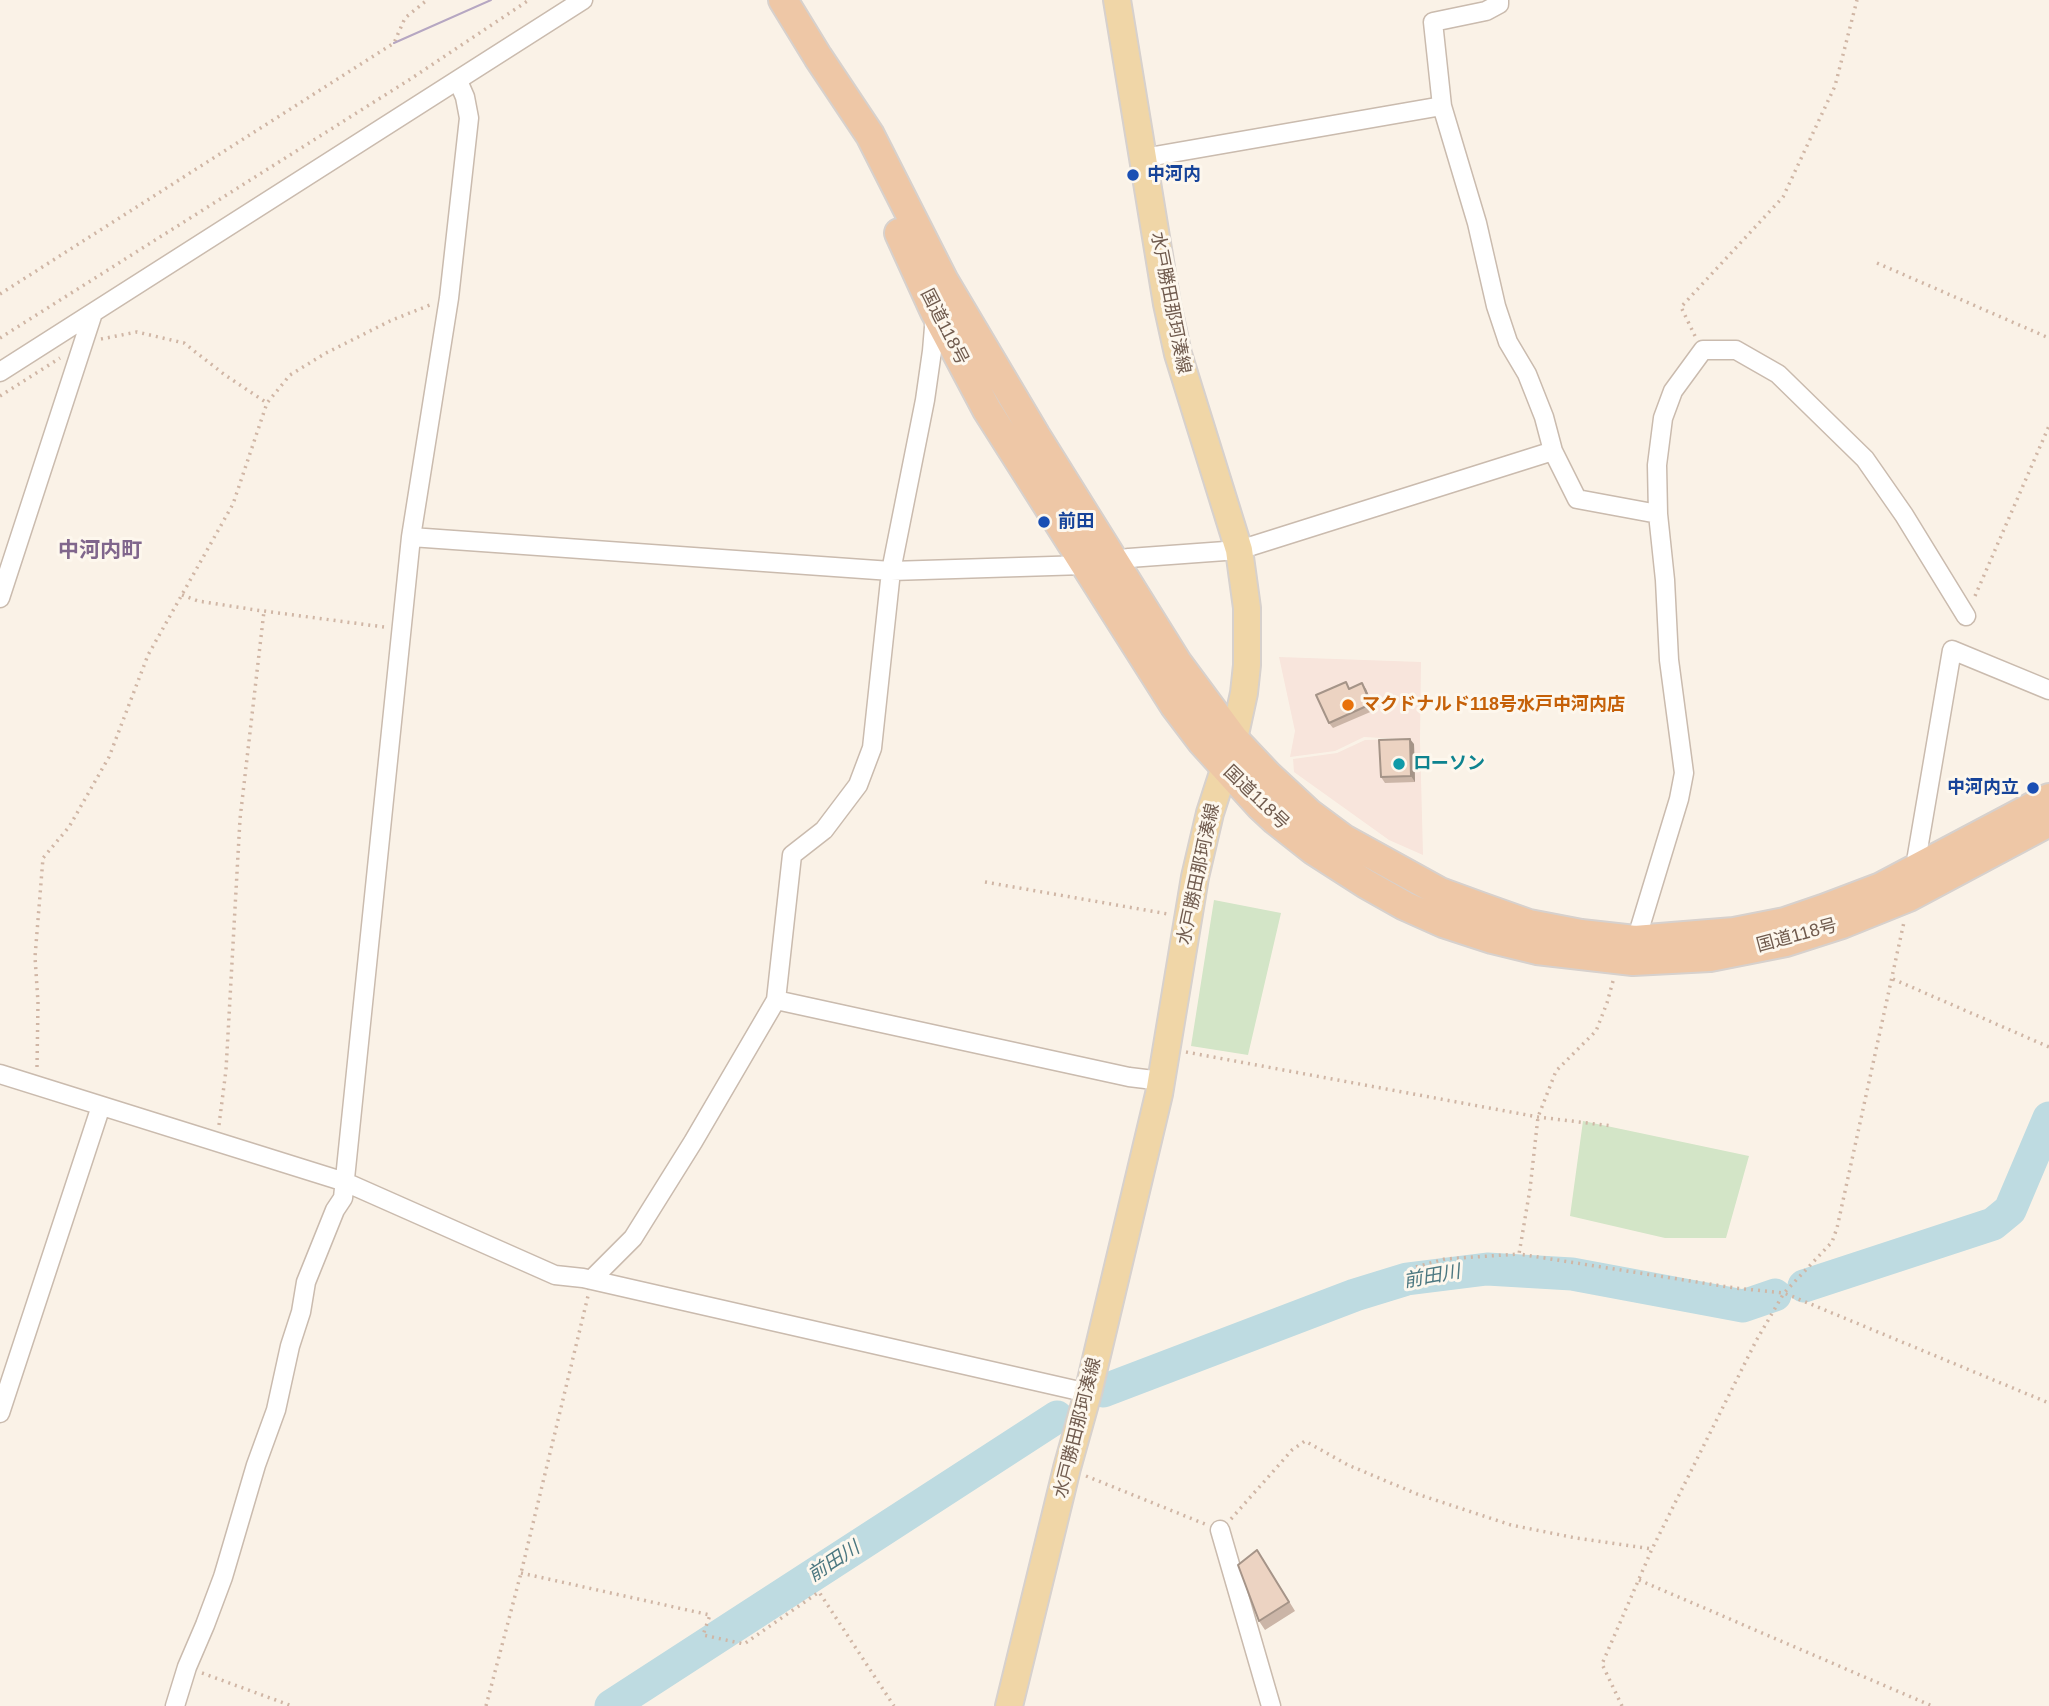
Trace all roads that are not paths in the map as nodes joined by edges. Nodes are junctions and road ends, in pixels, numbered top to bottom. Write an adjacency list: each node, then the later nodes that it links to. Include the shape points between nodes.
1 (583, 0): 6 (street)
2 (783, 0): 5 (highway, 国道118号)
3 (1116, 0): 8 (main road, 水戸勝田那珂湊線)
4 (1499, 0): 7 (street, via 1486,11 1433,22)
5 (818, 57): 9 (highway, 国道118号, via 870,135); 10 (highway, 国道118号, via 862,144)
6 (458, 80): 11 (street); 15 (street, via 468,118 449,298)
7 (1442, 106): 8 (street); 13 (street, via 1496,306 1508,342 1540,406)
8 (1143, 158): 16 (main road, 水戸勝田那珂湊線, via 1178,354)
9 (944, 281): 10 (street); 17 (highway, 国道118号)
10 (935, 312): 18 (highway, 国道118号, via 987,410); 19 (street, via 925,400)
11 (93, 313): 12 (street); 20 (street)
12 (0, 372)
13 (1553, 451): 14 (street, via 1577,499); 16 (street)
14 (1658, 514): 21 (street, via 1657,465 1663,418 1673,391 1703,350 1736,350 1778,374 1865,459); 29 (street, via 1669,660 1684,772)
15 (411, 537): 19 (street); 34 (street)
16 (1239, 550): 17 (street); 23 (main road, 水戸勝田那珂湊線, via 1248,645)
17 (1113, 561): 18 (street); 23 (highway, 国道118号, via 1183,671)
18 (1084, 565): 19 (street); 24 (highway, 国道118号, via 1174,705)
19 (891, 571): 30 (street, via 872,748 858,785 824,830 792,855)
20 (0, 598)
21 (1966, 616)
22 (2049, 690): 27 (street, via 1952,650)
23 (1234, 738): 24 (main road, 水戸勝田那珂湊線); 29 (highway, 国道118号, via 1309,813 1344,839 1440,892)
24 (1225, 768): 29 (highway, 国道118号, via 1260,806 1313,850 1405,906 1443,923 1537,950); 32 (main road, 水戸勝田那珂湊線, via 1204,835 1187,918)
25 (2049, 798): 27 (highway, 国道118号)
26 (2049, 822): 28 (highway, 国道118号)
27 (1915, 868): 28 (street); 29 (highway, 国道118号, via 1881,887 1785,922)
28 (1909, 897): 29 (highway, 国道118号, via 1786,942 1710,957)
29 (1629, 953)
30 (776, 1000): 32 (street); 35 (street, via 633,1238)
31 (0, 1074): 33 (street)
32 (1162, 1081): 36 (main road, 水戸勝田那珂湊線)
33 (101, 1106): 34 (street); 37 (street)
34 (345, 1182): 35 (street, via 555,1275); 39 (street, via 343,1198 306,1282 276,1410 223,1577)
35 (592, 1280): 36 (street)
36 (1088, 1393): 40 (main road, 水戸勝田那珂湊線)
37 (0, 1413)
38 (1220, 1530): 41 (street)
39 (175, 1706)
40 (1009, 1706)
41 (1271, 1706)

